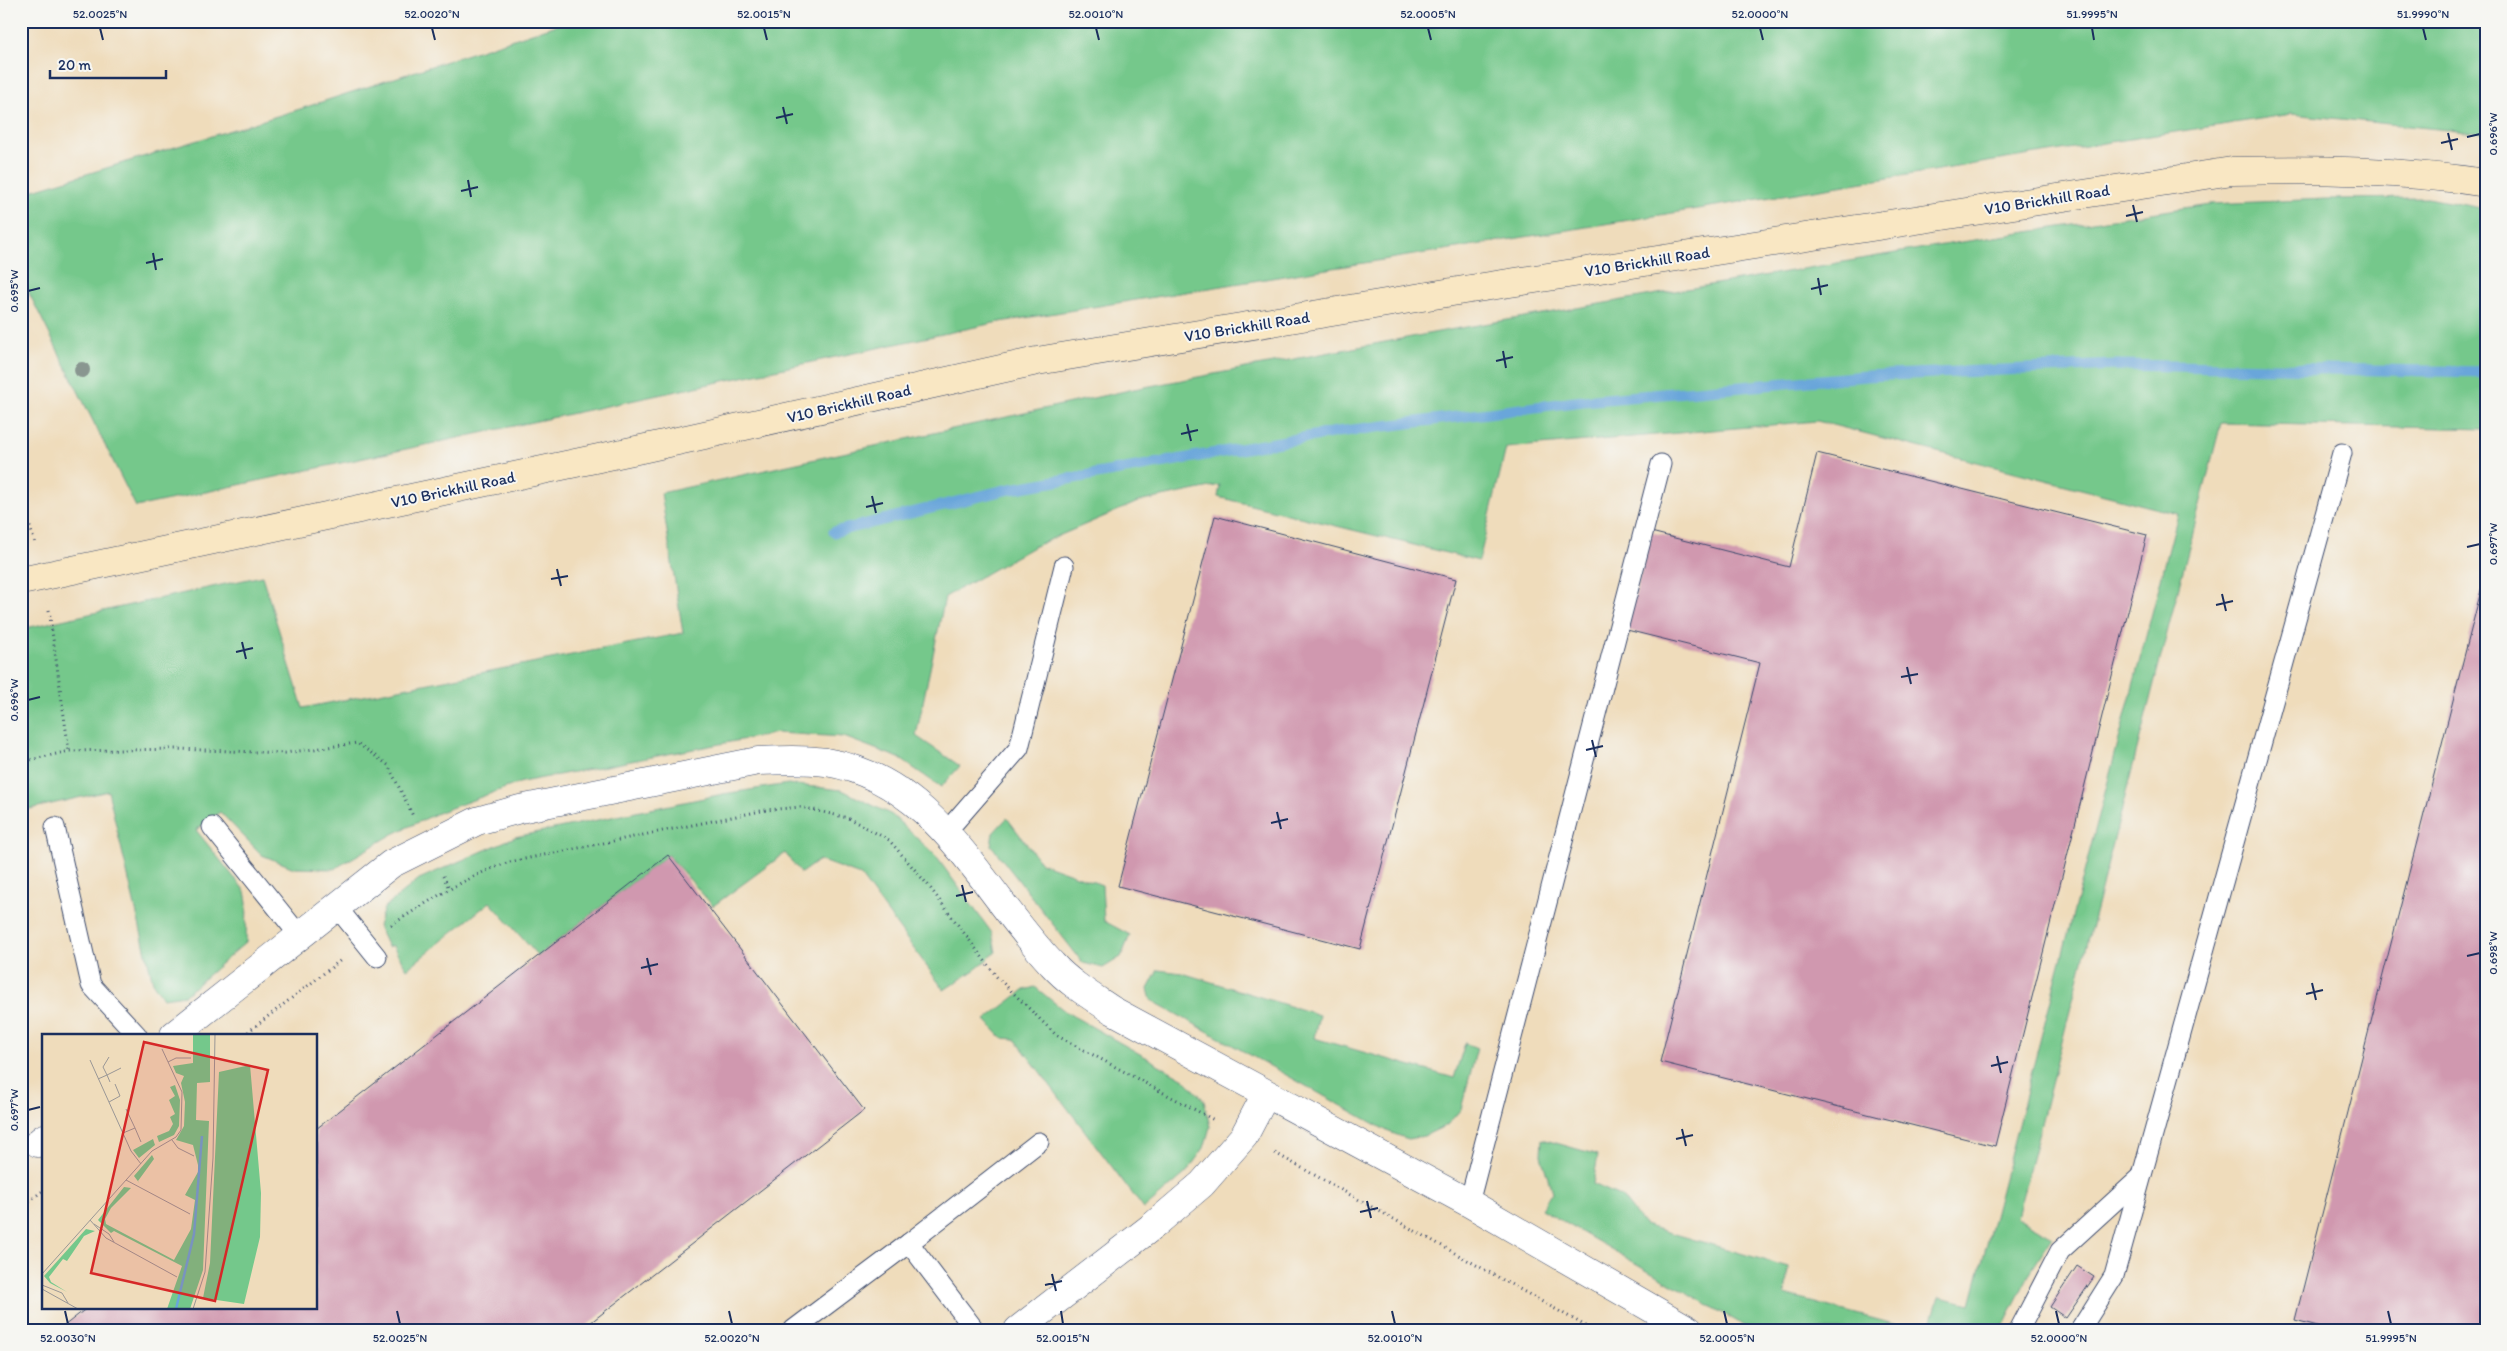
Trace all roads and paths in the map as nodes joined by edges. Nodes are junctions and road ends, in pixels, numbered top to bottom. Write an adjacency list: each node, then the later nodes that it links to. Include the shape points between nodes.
1 (2486, 183): 6 (street, V10 Brickhill Road, via 2428,174 2232,171 1464,290 1037,361)
2 (2342, 453): 24 (lane)
3 (1661, 464): 26 (lane)
4 (21, 498): 6 (path)
5 (1064, 566): 11 (lane, via 1019,748)
6 (33, 578): 7 (path)
7 (69, 751): 8 (path); 12 (path, via 176,749 285,753 357,743 388,765)
8 (21, 762)
9 (55, 827): 18 (lane, via 91,985)
10 (212, 827): 15 (lane)
11 (946, 832): 12 (street, via 908,796 868,774 828,763 795,759 758,761 520,809 477,821); 21 (street, via 1037,947 1074,985 1112,1010)
12 (427, 844): 13 (path); 14 (street, via 391,864)
13 (449, 888): 16 (path); 22 (path, via 510,862 766,810 801,806 848,818 889,840 928,885 997,977 1056,1035)
14 (336, 906): 15 (street); 16 (lane)
15 (299, 936): 19 (street)
16 (365, 942): 17 (lane); 20 (path)
17 (377, 957)
18 (136, 1034)
19 (175, 1034)
20 (245, 1034)
21 (1266, 1094): 22 (street); 26 (street)
22 (1244, 1136): 31 (street, via 1202,1184 1154,1226); 32 (path)
23 (1040, 1142): 28 (lane)
24 (2141, 1177): 34 (lane, via 2060,1251); 35 (lane, via 2114,1276)
25 (42, 1191): 27 (path)
26 (1469, 1203): 33 (street)
27 (21, 1207)
28 (909, 1243): 29 (lane); 30 (lane)
29 (793, 1330)
30 (975, 1330)
31 (1018, 1330)
32 (1593, 1330)
33 (1689, 1330)
34 (2019, 1330)
35 (2080, 1330)

